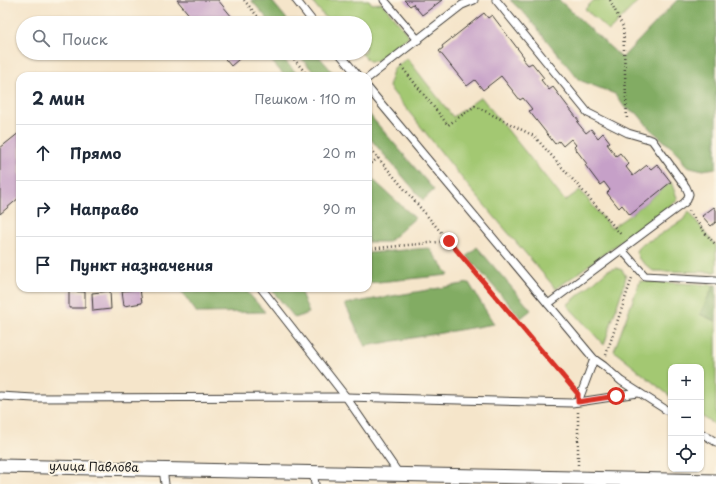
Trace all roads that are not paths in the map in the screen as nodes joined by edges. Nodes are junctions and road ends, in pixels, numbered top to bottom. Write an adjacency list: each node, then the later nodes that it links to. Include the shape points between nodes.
1 (296, 0): 5 (lane)
2 (384, 0): 6 (lane)
3 (474, 0): 6 (lane, via 462,5)
4 (496, 0): 11 (lane, via 588,113 628,133 652,140 686,186 689,194 687,200)
5 (309, 16)
6 (418, 40): 9 (lane)
7 (345, 60): 8 (lane)
8 (355, 72)
9 (372, 75)
10 (372, 93): 14 (lane)
11 (622, 250): 12 (lane, via 645,276); 14 (lane)
12 (716, 280)
13 (264, 292): 18 (lane)
14 (548, 304): 15 (lane)
15 (594, 359): 16 (lane); 19 (lane)
16 (638, 393): 19 (lane); 20 (lane)
17 (0, 396): 18 (lane)
18 (346, 396): 19 (lane); 25 (lane)
19 (578, 402)
20 (668, 411)
21 (704, 435): 22 (lane)
22 (716, 442)
23 (0, 466): 24 (street, улица Павлова)
24 (163, 469): 26 (street, улица Павлова); 28 (lane)
25 (399, 474): 26 (street, улица Павлова); 27 (street, улица Павлова)
26 (314, 478)
27 (716, 481)
28 (165, 484)

